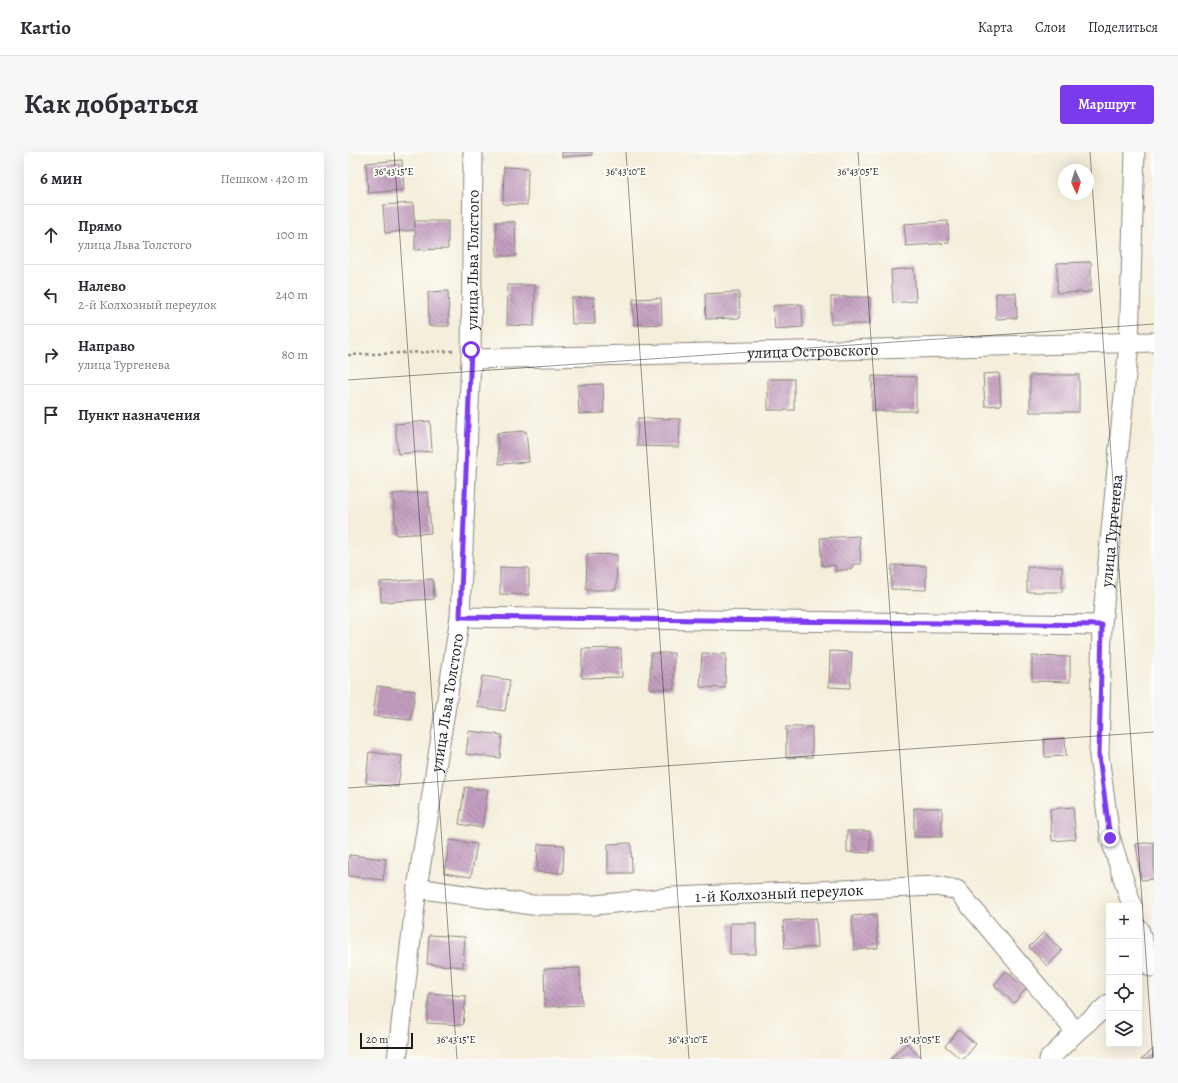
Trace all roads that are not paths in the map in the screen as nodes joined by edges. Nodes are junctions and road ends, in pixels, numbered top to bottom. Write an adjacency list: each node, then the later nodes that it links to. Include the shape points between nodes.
1 (473, 152): 5 (street, улица Льва Толстого)
2 (1135, 152): 4 (street, улица Тургенева)
3 (1154, 342): 4 (street, улица Островского)
4 (1129, 343): 5 (street, улица Островского); 7 (street, улица Тургенева)
5 (471, 355): 6 (street, улица Льва Толстого)
6 (460, 617): 7 (street); 8 (street, улица Льва Толстого)
7 (1102, 625): 9 (street, улица Тургенева, via 1099,756 1110,838)
8 (417, 888): 13 (street, 1-й Колхозный переулок, via 532,905 595,905 674,897 936,886 957,890); 14 (street, улица Льва Толстого)
9 (1131, 903)
10 (1141, 939): 11 (street)
11 (1148, 970)
12 (1106, 1007): 13 (street)
13 (1076, 1032): 15 (street)
14 (397, 1059)
15 (1049, 1059)

